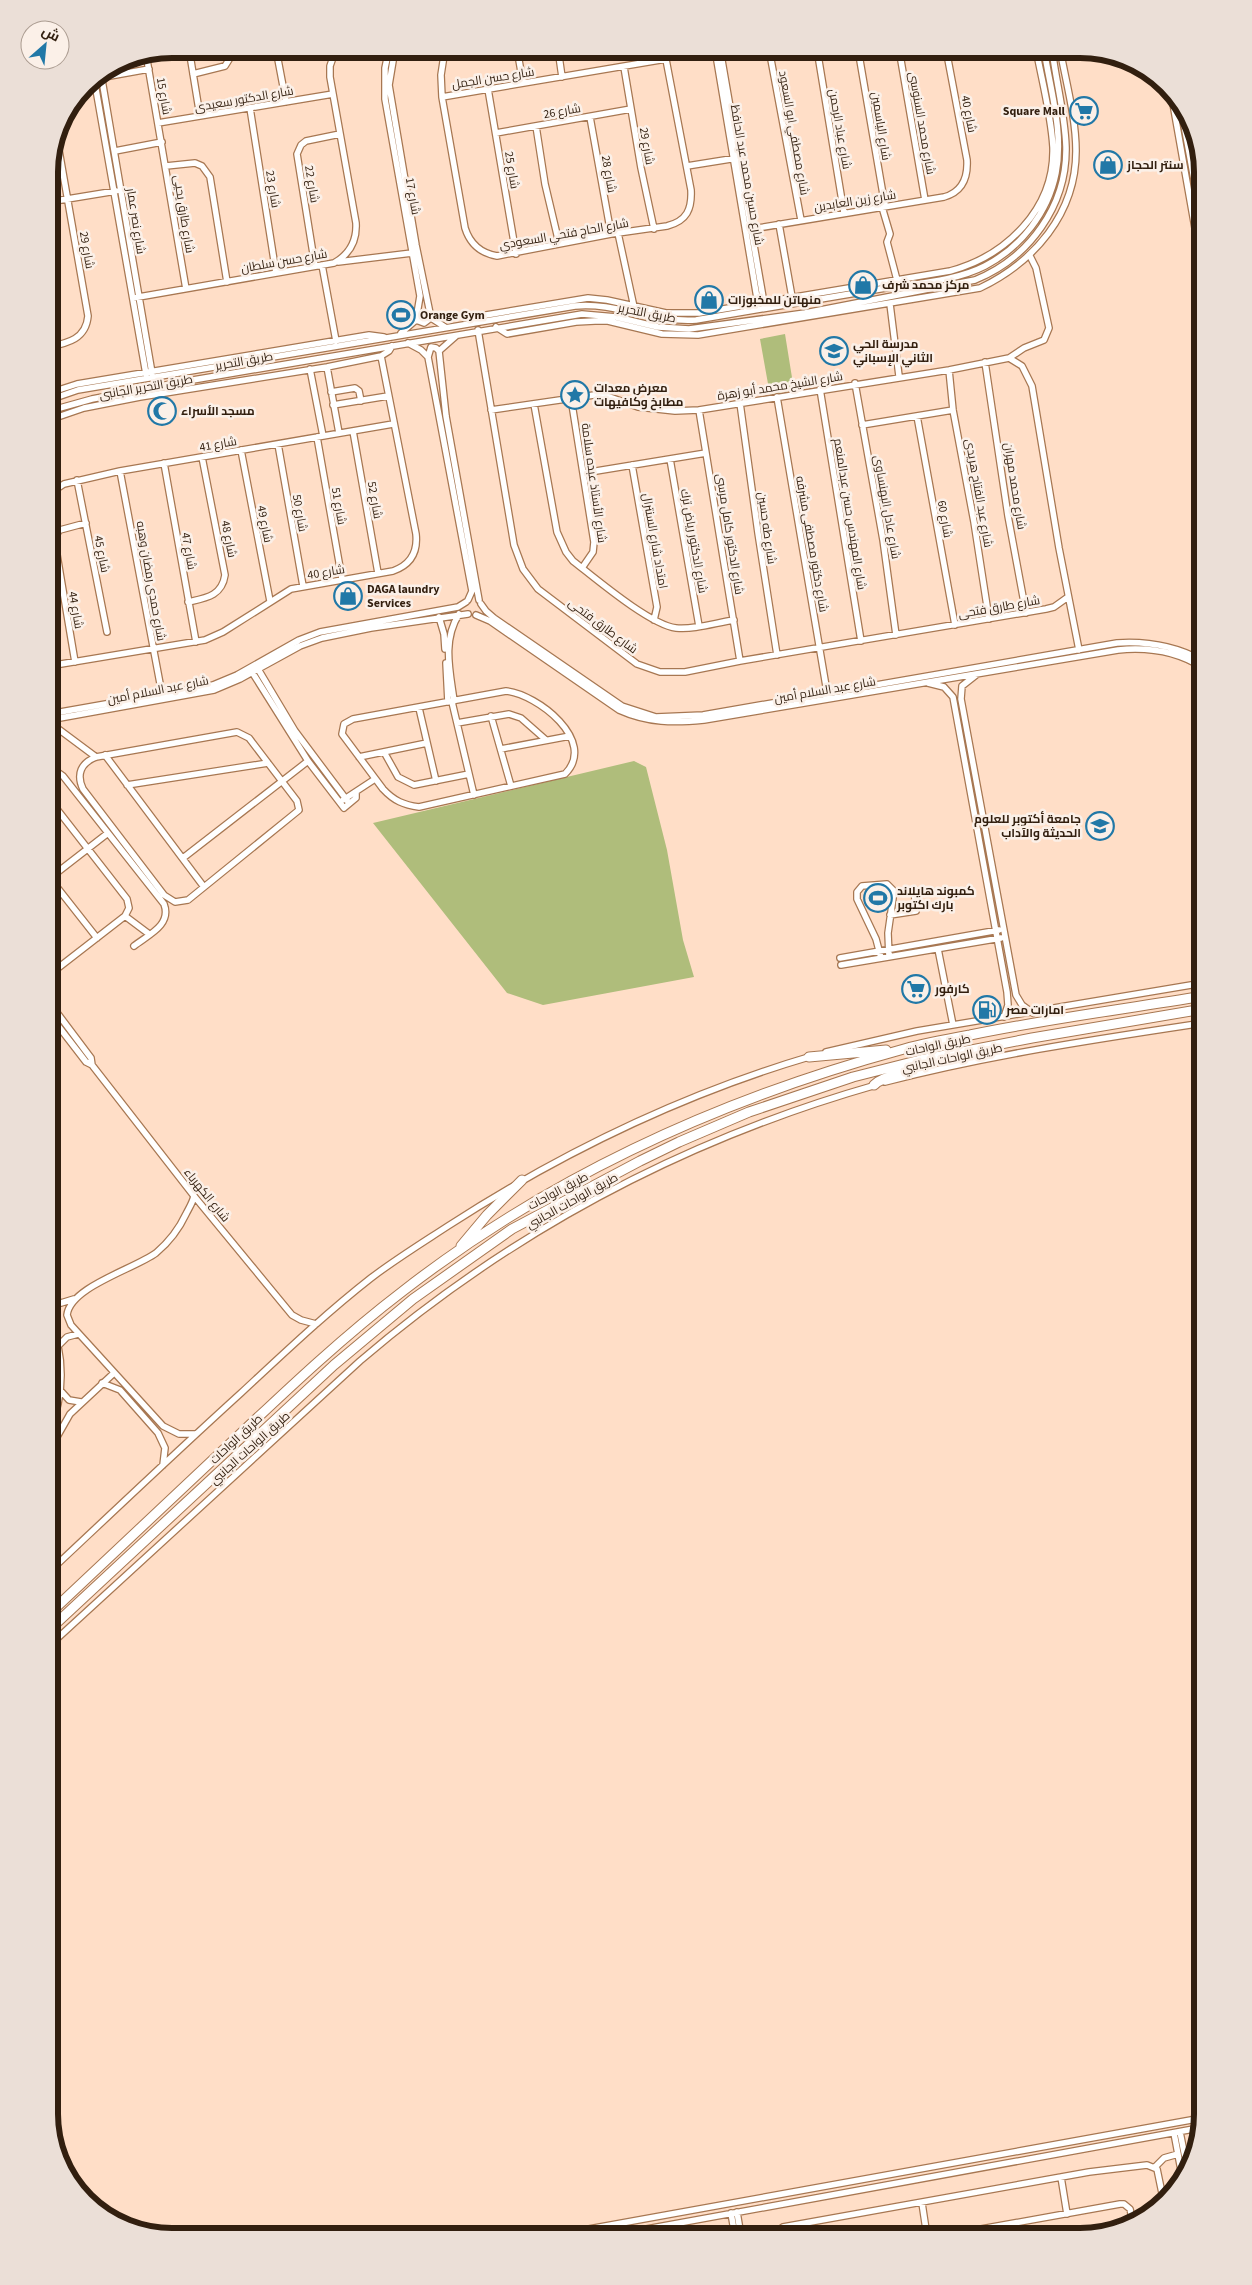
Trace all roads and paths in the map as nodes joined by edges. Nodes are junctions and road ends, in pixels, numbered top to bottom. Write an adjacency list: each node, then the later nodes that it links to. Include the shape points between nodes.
1 (190, 58): 28 (street)
2 (230, 58): 28 (street, via 225,66)
3 (278, 58): 38 (street)
4 (333, 58): 36 (street, شارع حسن سلطان, via 329,72)
5 (387, 58): 76 (street, شارع 17, via 385,98)
6 (394, 58): 101 (street, شارع 17, via 389,85)
7 (444, 58): 37 (street, شارع الحاج فتحي السعودي)
8 (519, 58): 33 (street)
9 (559, 58): 29 (street)
10 (717, 58): 57 (street, شارع حسين محمد عبد الحافظ)
11 (721, 58): 57 (street, شارع حسين محمد عبد الحافظ)
12 (770, 58): 70 (street, شارع مصطفي ابو السعود)
13 (818, 58): 68 (street, شارع عباد الرحمن)
14 (859, 58): 67 (street, شارع الياسمين)
15 (901, 58): 65 (street, شارع محمد السنوسى)
16 (948, 58): 61 (street, شارع 40, via 966,149 968,168)
17 (1038, 58): 45 (street)
18 (1045, 58): 24 (street, طريق التحرير)
19 (1053, 58): 23 (street, طريق التحرير)
20 (1062, 58): 46 (street)
21 (666, 59): 25 (street, شارع حسن الجمل); 59 (street, شارع الحاج فتحي السعودي)
22 (147, 60): 26 (street, شارع 15)
23 (1053, 62): 24 (street); 30 (street, طريق التحرير)
24 (1046, 64): 32 (street, طريق التحرير)
25 (624, 66): 29 (street, شارع حسن الجمل); 41 (street, شارع 29)
26 (149, 69): 27 (street); 48 (street, شارع 15)
27 (112, 74)
28 (193, 74): 43 (street)
29 (562, 77): 33 (street, شارع حسن الجمل)
30 (1057, 80): 32 (street, via 1052,79); 42 (street, طريق التحرير)
31 (102, 81): 55 (street, شارع نصر عمار)
32 (1050, 83): 47 (street, طريق التحرير)
33 (523, 84): 35 (street, شارع حسن الجمل)
34 (96, 86): 63 (street, شارع نصر عمار)
35 (488, 89): 37 (street, شارع حسن الجمل); 51 (street, شارع 25)
36 (333, 94): 38 (street, شارع الدكتور سعيدى); 52 (street, شارع حسن سلطان)
37 (442, 96): 77 (street, شارع الحاج فتحي السعودي, via 468,236 488,254)
38 (286, 102): 40 (street, شارع الدكتور سعيدى)
39 (1173, 106): 69 (street)
40 (250, 108): 43 (street, شارع الدكتور سعيدى); 83 (street, شارع 23)
41 (631, 110): 44 (street, شارع 26); 72 (street, شارع 29)
42 (1062, 111): 46 (street); 89 (street, طريق التحرير, via 1066,163 1061,189 1050,214 1035,236 1007,262)
43 (200, 116): 48 (street, شارع الدكتور سعيدى)
44 (590, 117): 50 (street, شارع 26); 74 (street, شارع 28)
45 (1049, 117): 47 (street); 82 (street, via 1053,147 1051,170 1036,210 1023,228 999,250)
46 (1072, 118): 78 (street, via 1076,152 1071,187 1059,219)
47 (1056, 122): 84 (street, طريق التحرير, via 1056,172 1048,200 1035,222 1019,242 993,261 972,272)
48 (158, 123): 53 (street, شارع 15)
49 (1184, 123): 60 (street)
50 (536, 126): 51 (street, شارع 26); 75 (street)
51 (496, 133): 77 (street, شارع 25)
52 (340, 134): 79 (street, شارع حسن سلطان, via 356,231 352,247); 81 (street, شارع 22, via 306,141 297,154)
53 (162, 142): 55 (street); 58 (street, شارع طارق يحيى)
54 (59, 151): 56 (street, شارع 29)
55 (114, 151): 62 (street, شارع نصر عمار)
56 (60, 156): 64 (street, شارع 29)
57 (737, 158): 59 (street); 73 (street, شارع حسين محمد عبد الحافظ)
58 (166, 166): 87 (street, via 195,163 207,171); 91 (street, شارع طارق يحيى)
59 (687, 166): 72 (street, شارع الحاج فتحي السعودي, via 691,200 685,218 677,224)
60 (1194, 179)
61 (963, 184): 65 (street, شارع زين العابدين, via 951,194)
62 (121, 190): 63 (street); 95 (street, شارع نصر عمار)
63 (114, 191): 64 (street); 95 (street, شارع نصر عمار)
64 (67, 199): 66 (street); 123 (street, شارع 29, via 88,316 79,337)
65 (925, 200): 67 (street, شارع زين العابدين)
66 (58, 201)
67 (884, 207): 68 (street, شارع زين العابدين); 85 (street, شارع الياسمين, via 890,234 887,242)
68 (844, 213): 70 (street, شارع زين العابدين)
69 (1194, 219)
70 (800, 220): 71 (street, شارع زين العابدين)
71 (779, 224): 73 (street, شارع زين العابدين); 94 (street)
72 (654, 229): 74 (street, شارع الحاج فتحي السعودي)
73 (749, 230): 97 (street, شارع حسين محمد عبد الحافظ)
74 (614, 234): 75 (street, شارع الحاج فتحي السعودي); 99 (street, شارع 28)
75 (558, 243): 77 (street, شارع الحاج فتحي السعودي)
76 (412, 253): 79 (street); 107 (street, شارع 17, via 420,296)
77 (516, 254)
78 (1030, 256): 90 (street, via 1013,270); 133 (street, via 1036,268 1049,328 1044,340)
79 (334, 263): 80 (street, شارع حسن سلطان)
80 (322, 265): 81 (street, شارع حسن سلطان); 121 (street)
81 (315, 266): 83 (street, شارع حسن سلطان)
82 (958, 269): 84 (street); 85 (street)
83 (276, 273): 87 (street, شارع حسن سلطان)
84 (949, 278): 86 (street, طريق التحرير)
85 (896, 280): 94 (street)
86 (931, 281): 88 (street, طريق التحرير); 92 (street)
87 (227, 282): 91 (street, شارع حسن سلطان)
88 (916, 283): 93 (street); 96 (street, طريق التحرير)
89 (962, 284): 90 (street); 92 (street, طريق التحرير)
90 (980, 288): 98 (street)
91 (186, 289): 95 (street, شارع حسن سلطان)
92 (932, 289): 93 (street, طريق التحرير)
93 (918, 291): 104 (street, طريق التحرير)
94 (792, 297): 96 (street); 97 (street)
95 (136, 298): 141 (street, شارع نصر عمار)
96 (803, 302): 105 (street, طريق التحرير)
97 (761, 303): 100 (street)
98 (890, 304): 109 (street); 143 (street)
99 (634, 307): 103 (street); 112 (street, via 607,300 578,299 480,316)
100 (736, 307): 103 (street, via 699,313); 105 (street)
101 (429, 312): 107 (street, via 426,322); 114 (street, via 435,321)
102 (535, 312): 106 (street, طريق التحرير); 108 (street, طريق التحرير, via 595,304); 110 (street, via 533,317)
103 (660, 312): 108 (street)
104 (805, 313): 109 (street); 113 (street, طريق التحرير)
105 (730, 314): 108 (street, طريق التحرير, via 696,320)
106 (520, 316): 111 (street); 112 (street, طريق التحرير)
107 (416, 320): 119 (street)
108 (671, 320)
109 (799, 320): 117 (street)
110 (536, 321): 111 (street, طريق التحرير); 113 (street, طريق التحرير, via 593,314 668,328)
111 (522, 323): 115 (street, طريق التحرير)
112 (471, 324): 114 (street, طريق التحرير)
113 (719, 325): 117 (street)
114 (447, 327): 119 (street, طريق التحرير)
115 (496, 327): 116 (street, طريق التحرير); 117 (street, via 506,334 576,322 608,321 674,335)
116 (478, 330): 118 (street, طريق التحرير); 165 (street, شارع طارق فتحى)
117 (734, 330)
118 (458, 334): 122 (street, طريق التحرير); 126 (street)
119 (396, 336): 120 (street, طريق التحرير)
120 (386, 338): 121 (street, طريق التحرير الجانبى, via 373,334)
121 (336, 343): 125 (street, طريق التحرير); 127 (street, طريق التحرير الجانبى); 128 (street, via 337,352)
122 (408, 343): 124 (street, طريق التحرير); 130 (street)
123 (58, 344)
124 (392, 346): 128 (street, طريق التحرير); 129 (street)
125 (320, 349): 131 (street, طريق التحرير); 132 (street)
126 (439, 351): 130 (street, via 432,347); 197 (street, via 446,416)
127 (276, 352): 131 (street); 136 (street, طريق التحرير الجانبى)
128 (341, 355): 132 (street, طريق التحرير)
129 (381, 356): 135 (street, طريق التحرير الجانبى); 154 (street, شارع 40)
130 (428, 357): 195 (street, via 472,591)
131 (267, 358): 140 (street, طريق التحرير)
132 (324, 358): 137 (street, طريق التحرير)
133 (1009, 358): 134 (street, شارع الشيخ محمد أبو زهرة); 193 (street, via 1022,366 1032,386)
134 (985, 362): 139 (street, شارع الشيخ محمد أبو زهرة); 198 (street, شارع محمد مهران)
135 (327, 367): 138 (street, طريق التحرير الجانبى); 152 (street)
136 (176, 368): 140 (street); 141 (street, طريق التحرير الجانبى)
137 (256, 369): 142 (street); 145 (street, طريق التحرير)
138 (310, 369): 142 (street, طريق التحرير الجانبى); 174 (street, شارع 51)
139 (949, 370): 143 (street, شارع الشيخ محمد أبو زهرة); 167 (street, شارع عبد الفتاح هريدى)
140 (187, 371): 144 (street, طريق التحرير)
141 (149, 373): 144 (street, طريق التحرير الجانبى)
142 (278, 375): 150 (street, طريق التحرير الجانبى)
143 (899, 376): 146 (street, شارع الشيخ محمد أبو زهرة)
144 (118, 380): 147 (street, طريق التحرير); 148 (street, طريق التحرير الجانبى)
145 (187, 381): 150 (street); 156 (street, طريق التحرير)
146 (855, 384): 149 (street, شارع الشيخ محمد أبو زهرة); 171 (street, شارع عادل البهنساوى)
147 (87, 388): 151 (street, طريق التحرير); 156 (street, via 84,395)
148 (58, 389)
149 (820, 389): 155 (street, شارع الشيخ محمد أبو زهرة); 212 (street, شارع المهندس حسن عبدالمنعم)
150 (178, 390): 159 (street, طريق التحرير الجانبى)
151 (68, 392): 153 (street, طريق التحرير); 161 (street, via 72,396)
152 (331, 392): 158 (street, via 356,388); 163 (street)
153 (58, 396)
154 (388, 396): 158 (street); 170 (street, شارع 40)
155 (777, 396): 160 (street, شارع الشيخ محمد أبو زهرة); 214 (street, شارع دكتور مصطفى مشرفه)
156 (92, 398): 159 (street); 161 (street, طريق التحرير)
157 (571, 398): 162 (street, شارع الشيخ محمد أبو زهرة); 166 (street, شارع الشيخ محمد أبو زهرة, via 602,394 638,407 676,412); 183 (street, شارع الأستاذ عبده سلامة)
158 (361, 400): 163 (street)
159 (112, 402): 169 (street, طريق التحرير الجانبى)
160 (740, 403): 166 (street, شارع الشيخ محمد أبو زهرة); 218 (street, شارع طه حسين)
161 (70, 404): 164 (street, طريق التحرير)
162 (534, 404): 165 (street, شارع الشيخ محمد أبو زهرة); 189 (street, via 557,532 566,552)
163 (333, 405): 173 (street)
164 (58, 408)
165 (491, 410): 220 (street, شارع طارق فتحى, via 514,545 523,569 538,589 629,658 660,672 691,672)
166 (699, 410): 177 (street, شارع الدكتور كامل مرسى)
167 (953, 410): 168 (street); 203 (street, شارع عبد الفتاح هريدى)
168 (917, 416): 171 (street); 207 (street, شارع 60)
169 (58, 417)
170 (393, 424): 172 (street, شارع 41); 190 (street, شارع 40, via 417,544 414,554 402,568)
171 (862, 426): 211 (street, شارع عادل البهنساوى)
172 (353, 431): 173 (street, شارع 41); 190 (street, شارع 52)
173 (339, 433): 174 (street, شارع 41)
174 (320, 437): 175 (street, شارع 41); 191 (street, شارع 51)
175 (278, 444): 176 (street, شارع 41); 192 (street, شارع 50)
176 (241, 450): 178 (street, شارع 41); 194 (street, شارع 49)
177 (706, 453): 179 (street); 205 (street, شارع الدكتور كامل مرسى)
178 (202, 457): 180 (street, شارع 41); 196 (street, شارع 48, via 225,574 222,586 214,595)
179 (670, 459): 181 (street); 208 (street, شارع الدكتور رياض ترك)
180 (164, 463): 182 (street, شارع 41); 196 (street, شارع 47)
181 (632, 465): 183 (street); 204 (street, امتداد شارع السنترال, via 657,607)
182 (120, 471): 184 (street, شارع 41); 215 (street, شارع حمدى رمضان وهبه)
183 (584, 473): 189 (street, شارع الأستاذ عبده سلامة, via 594,542 593,552)
184 (77, 480): 185 (street, شارع 41); 186 (street, شارع 45)
185 (58, 488)
186 (86, 523): 187 (street, شارع 44); 210 (street, شارع 45)
187 (58, 532)
188 (58, 564): 221 (street, شارع 44)
189 (582, 568): 204 (street)
190 (378, 573): 191 (street, شارع 40)
191 (342, 579): 192 (street, شارع 40)
192 (303, 586): 194 (street, شارع 40)
193 (1068, 597): 198 (street, شارع طارق فتحى, via 1054,607); 216 (street)
194 (270, 601): 213 (street, شارع 40, via 223,632)
195 (467, 601): 197 (street, via 472,598); 200 (street, via 465,610); 206 (street, شارع عبد السلام أمين, via 458,607)
196 (188, 602): 213 (street, شارع 47)
197 (480, 602): 201 (street, via 482,609); 222 (street, شارع عبد السلام أمين, via 490,615)
198 (1026, 613): 203 (street, شارع طارق فتحى)
199 (459, 614): 200 (street, شارع عبد السلام أمين); 202 (street, شارع عبد السلام أمين); 217 (street, via 449,637)
200 (468, 614): 201 (street)
201 (476, 615): 222 (street, شارع عبد السلام أمين)
202 (439, 617): 206 (street, شارع عبد السلام أمين); 217 (street)
203 (989, 619): 207 (street, شارع طارق فتحى)
204 (654, 620): 208 (street, via 676,628)
205 (734, 620): 208 (street); 220 (street, شارع الدكتور كامل مرسى)
206 (370, 625): 209 (street, شارع عبد السلام أمين)
207 (955, 625): 211 (street, شارع طارق فتحى)
208 (699, 626)
209 (358, 627): 225 (street, شارع عبد السلام أمين, via 311,641); 231 (street, شارع عبد السلام أمين, via 320,632 299,640 225,681)
210 (107, 632)
211 (896, 635): 212 (street, شارع طارق فتحى)
212 (861, 641): 214 (street, شارع طارق فتحى)
213 (196, 642): 215 (street, شارع 40)
214 (819, 648): 218 (street, شارع طارق فتحى); 232 (street, شارع دكتور مصطفى مشرفه)
215 (153, 649): 221 (street, شارع 40); 231 (street, شارع حمدى رمضان وهبه)
216 (1079, 650): 219 (street, شارع عبد السلام أمين, via 1117,643 1144,643 1169,647); 232 (street, شارع عبد السلام أمين)
217 (447, 654): 233 (street)
218 (777, 655): 220 (street, شارع طارق فتحى)
219 (1194, 657)
220 (740, 661)
221 (75, 662): 224 (street, شارع 40)
222 (554, 664): 232 (street, شارع عبد السلام أمين, via 622,706 656,716 680,718)
223 (1194, 664): 227 (street, شارع عبد السلام أمين, via 1172,654 1132,648)
224 (58, 665)
225 (258, 669): 226 (street, شارع عبد السلام أمين); 260 (street, via 295,731)
226 (252, 672): 234 (street, شارع عبد السلام أمين, via 208,691); 250 (street)
227 (979, 673): 228 (street, شارع عبد السلام أمين); 229 (street, via 965,682)
228 (924, 682): 230 (street, via 942,686); 232 (street, شارع عبد السلام أمين)
229 (961, 692): 230 (street, via 956,689); 273 (street)
230 (951, 693): 274 (street)
231 (162, 694): 234 (street, شارع عبد السلام أمين)
232 (828, 697)
233 (451, 702): 235 (street); 240 (street); 242 (street, via 516,692 548,711)
234 (111, 706): 236 (street, شارع عبد السلام أمين)
235 (419, 708): 244 (street); 249 (street, via 348,720 342,734)
236 (90, 710): 237 (street, شارع عبد السلام أمين); 239 (street, شارع عبد السلام أمين)
237 (58, 713)
238 (491, 716): 240 (street); 243 (street, via 509,714 521,718); 245 (street)
239 (58, 719)
240 (457, 723): 253 (street)
241 (58, 728): 248 (street)
242 (570, 736): 243 (street); 258 (street, via 574,761 565,774)
243 (546, 740): 245 (street)
244 (427, 743): 246 (street); 256 (street)
245 (501, 749): 258 (street)
246 (384, 752): 249 (street); 256 (street, via 392,770 405,782 414,785)
247 (105, 755): 248 (street); 251 (street, via 237,732 249,738); 257 (street)
248 (96, 757): 268 (street, via 82,766 80,781 83,789 164,895 169,900 182,902)
249 (358, 757): 254 (street)
250 (308, 760): 255 (street); 260 (street)
251 (268, 763): 255 (street); 257 (street)
252 (58, 772): 264 (street)
253 (469, 774): 256 (street); 259 (street)
254 (375, 779): 259 (street, via 390,797 409,806 419,807); 260 (street, via 352,793)
255 (281, 780): 266 (street); 268 (street, via 297,801 299,810)
256 (436, 781)
257 (127, 785): 266 (street)
258 (511, 786): 259 (street)
259 (474, 795)
260 (345, 802)
261 (58, 811): 262 (street)
262 (61, 815): 263 (street); 265 (street)
263 (58, 818)
264 (108, 833): 265 (street); 275 (street, via 165,906 164,921)
265 (88, 849): 267 (street); 272 (street, via 126,899 129,908)
266 (183, 858): 268 (street)
267 (58, 872)
268 (204, 887)
269 (58, 889): 277 (street)
270 (914, 889): 271 (street, via 916,911)
271 (890, 915): 276 (street); 279 (street, via 894,896 891,887 883,883 859,889 857,899)
272 (125, 916): 275 (street); 277 (street)
273 (1004, 929): 274 (street); 278 (street)
274 (996, 931): 280 (street); 283 (street)
275 (149, 934): 281 (street)
276 (888, 937): 279 (street); 283 (street)
277 (97, 938): 287 (street)
278 (1005, 938): 280 (street); 294 (street, via 1017,997)
279 (876, 939): 284 (street)
280 (997, 939): 282 (street); 295 (street, via 1008,1000)
281 (134, 946)
282 (938, 948): 283 (street); 299 (street)
283 (889, 953): 284 (street)
284 (880, 955): 285 (street); 286 (street)
285 (840, 958)
286 (841, 965)
287 (58, 968)
288 (1194, 985): 294 (street)
289 (1194, 998): 290 (highway, طريق الواحات)
290 (1149, 1005): 291 (highway, طريق الواحات); 296 (highway)
291 (1131, 1008): 297 (highway, via 1134,1015); 301 (highway, طريق الواحات)
292 (1194, 1011): 296 (highway, طريق الواحات)
293 (58, 1013): 304 (street, شارع الكهرباء, via 91,1058)
294 (1033, 1013): 295 (street)
295 (1004, 1017): 299 (street)
296 (1153, 1018): 297 (highway, طريق الواحات)
297 (1131, 1022): 303 (highway, طريق الواحات)
298 (58, 1025): 304 (street, شارع الكهرباء, via 86,1062)
299 (953, 1025): 302 (street)
300 (1194, 1026): 305 (street, طريق الواحات الجانبي, via 988,1060)
301 (906, 1048): 302 (highway); 308 (highway, طريق الواحات, via 781,1086 671,1131 500,1222)
302 (809, 1057): 306 (street, via 687,1100 594,1142)
303 (920, 1060): 305 (highway, via 916,1067); 324 (highway, طريق الواحات, via 826,1086 715,1126 640,1161 512,1229 434,1283 373,1331)
304 (92, 1065): 307 (street, شارع الكهرباء)
305 (874, 1085): 325 (street, طريق الواحات الجانبي, via 790,1111 703,1145 586,1202 485,1264 410,1318 360,1361)
306 (522, 1180): 308 (highway, via 486,1215); 311 (street, via 425,1240)
307 (194, 1196): 309 (street, via 181,1225 162,1247 145,1260); 311 (street, شارع الكهرباء, via 292,1314)
308 (454, 1254): 323 (highway, طريق الواحات, via 350,1334)
309 (76, 1298): 310 (street); 312 (street, via 67,1315 68,1322)
310 (57, 1302)
311 (316, 1324): 320 (street)
312 (78, 1334): 313 (street, via 67,1337); 314 (street)
313 (58, 1346): 316 (street)
314 (114, 1372): 315 (street); 320 (street, via 167,1429 179,1434)
315 (102, 1384): 317 (street); 321 (street, via 120,1390 158,1433 165,1448)
316 (60, 1390): 317 (street, via 69,1400); 318 (street)
317 (81, 1402): 319 (street)
318 (57, 1407)
319 (58, 1432)
320 (196, 1434): 321 (street)
321 (163, 1466): 322 (street)
322 (57, 1564)
323 (57, 1606)
324 (57, 1622)
325 (57, 1638)
326 (1194, 2119): 329 (street)
327 (1194, 2129): 328 (street)
328 (1177, 2132): 331 (street); 333 (street); 334 (street)
329 (1104, 2136): 330 (street); 331 (street)
330 (1079, 2140): 332 (street); 338 (street)
331 (1106, 2146): 332 (street)
332 (1082, 2150): 340 (street)
333 (1178, 2154): 335 (street, via 1164,2158); 336 (street)
334 (1185, 2159)
335 (1154, 2167): 337 (street, via 1147,2164); 341 (street)
336 (1181, 2168)
337 (1061, 2178): 343 (street); 347 (street)
338 (851, 2182): 339 (street); 340 (street, via 849,2188)
339 (835, 2185): 342 (street); 344 (street)
340 (853, 2192): 342 (street)
341 (1162, 2193)
342 (837, 2194): 345 (street)
343 (922, 2202): 354 (street); 355 (street)
344 (694, 2210): 346 (street); 349 (street, via 691,2215)
345 (734, 2213): 349 (street); 353 (street)
346 (674, 2214): 350 (street); 351 (street)
347 (1067, 2214): 348 (street, via 1124,2204); 356 (street)
348 (1131, 2216)
349 (695, 2220): 350 (street)
350 (677, 2224): 352 (street)
351 (598, 2227)
352 (657, 2228)
353 (736, 2228)
354 (785, 2228)
355 (926, 2228)
356 (993, 2228)

